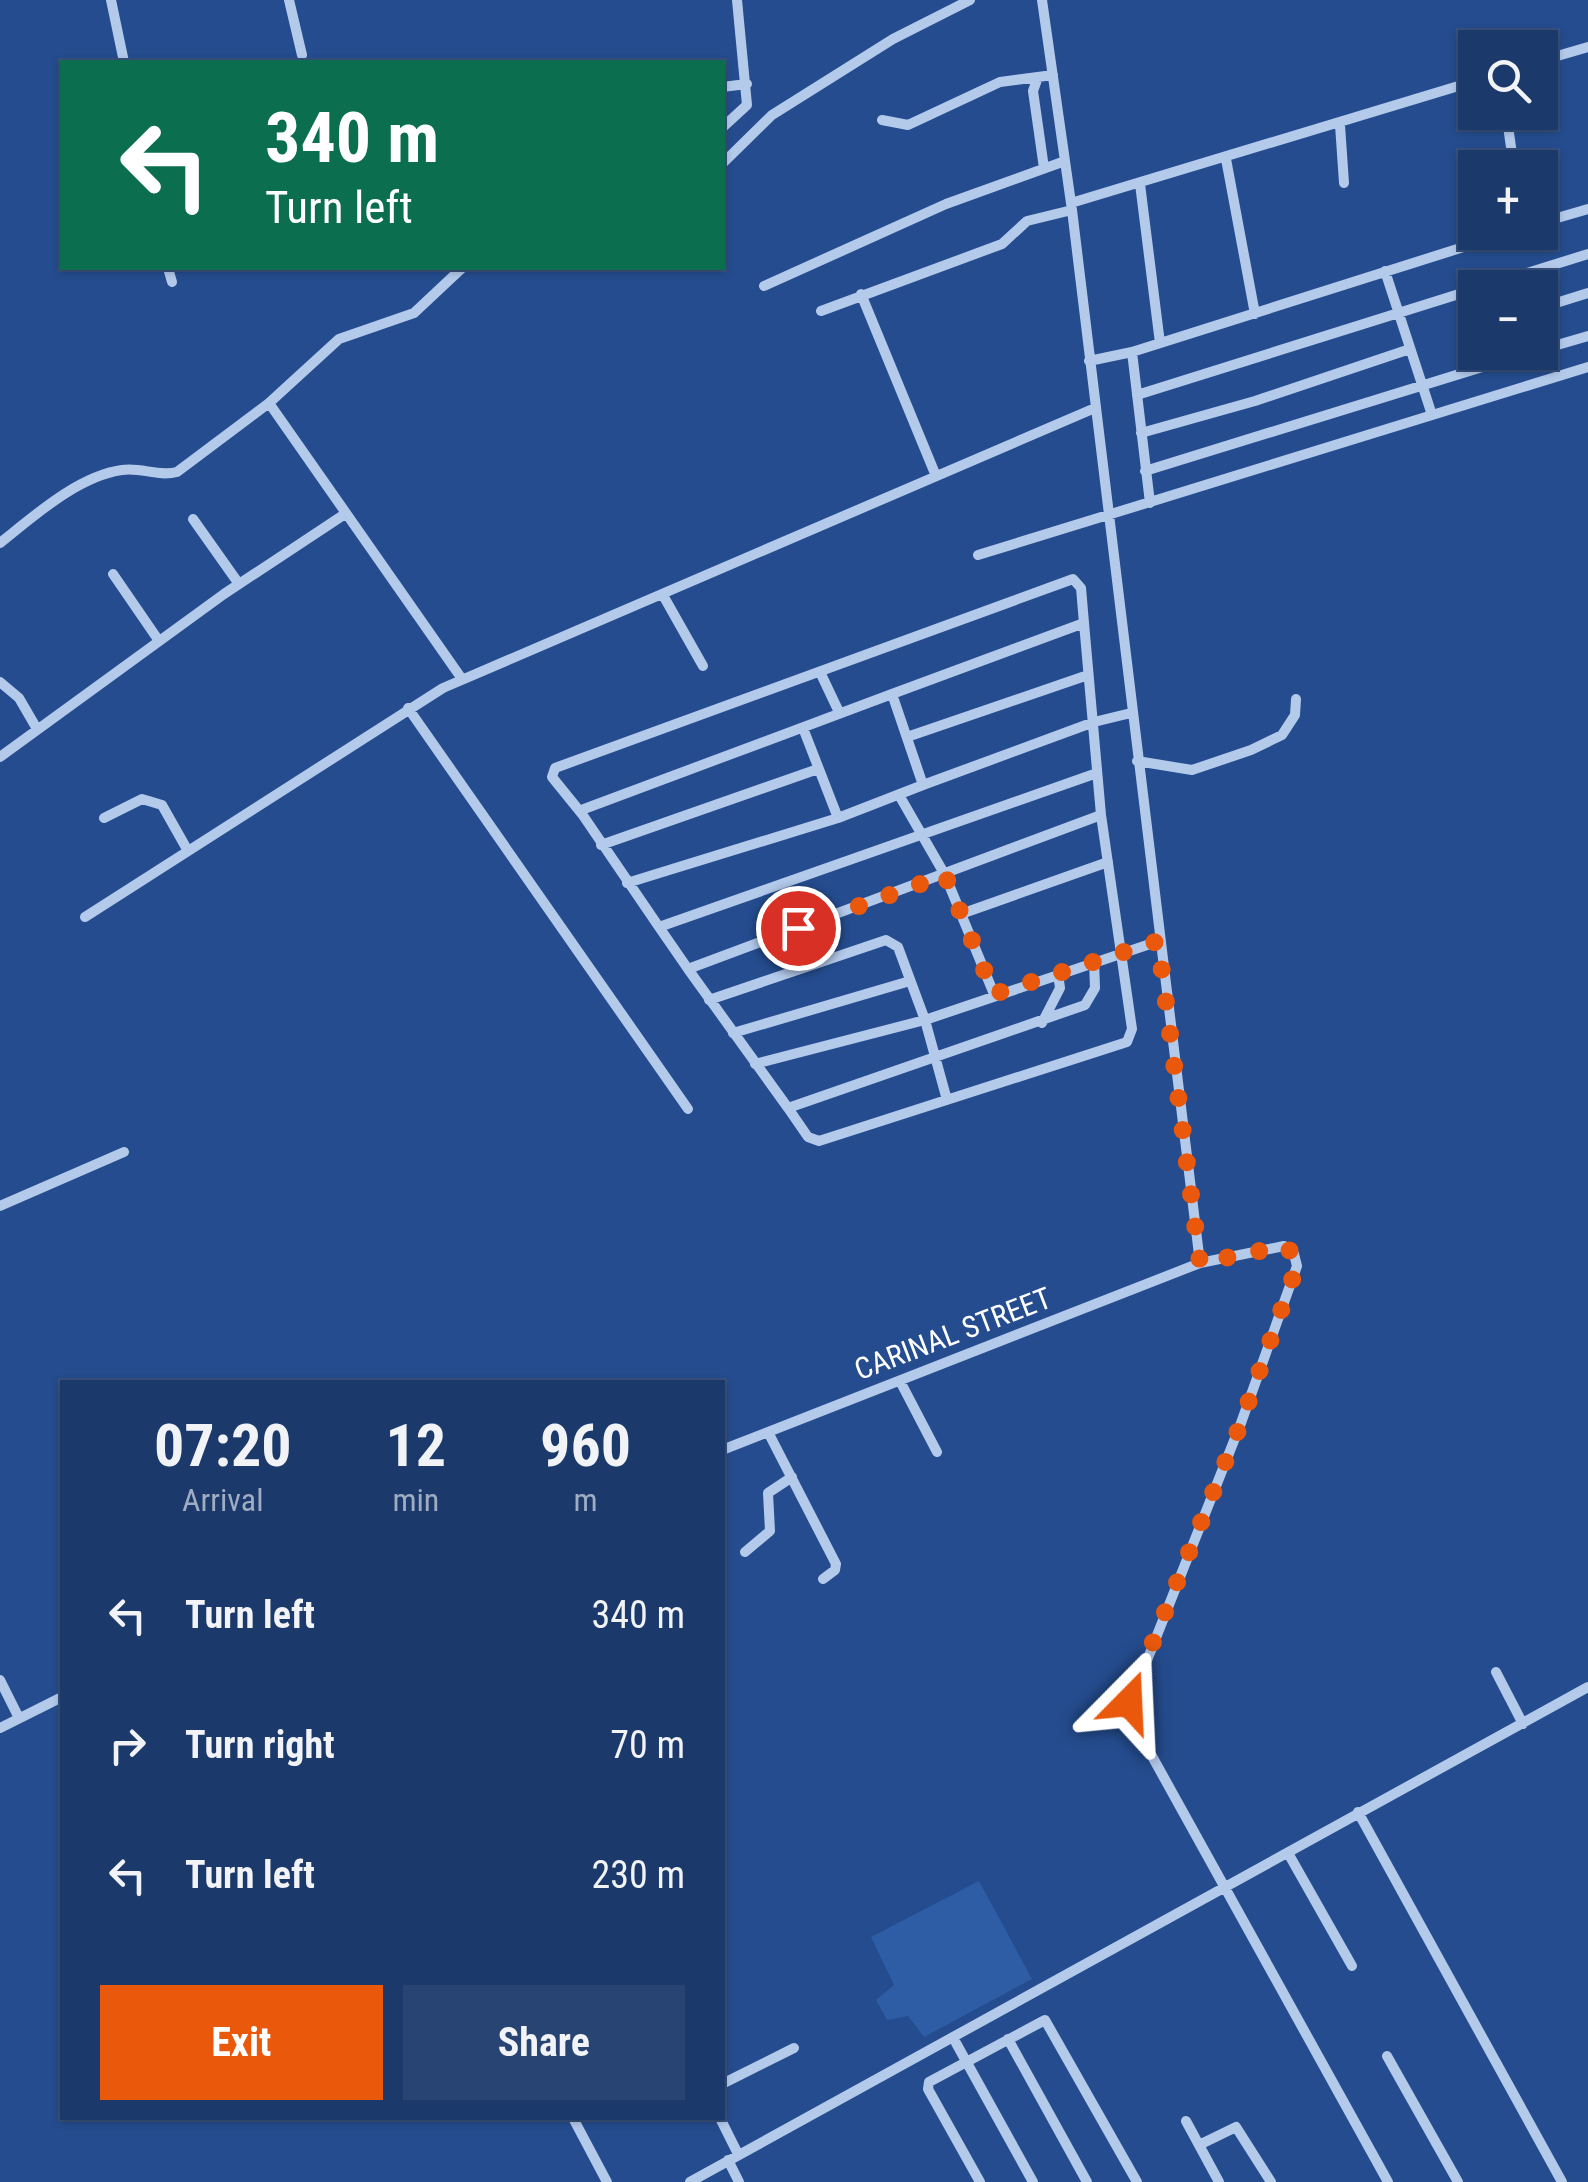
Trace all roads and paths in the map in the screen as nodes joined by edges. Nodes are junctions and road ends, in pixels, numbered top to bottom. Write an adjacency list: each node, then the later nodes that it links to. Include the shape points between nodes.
1 (111, 0): 9 (street)
2 (289, 0): 8 (street)
3 (738, 0): 12 (street)
4 (970, 0): 20 (street, via 772,115)
5 (1042, 0): 10 (street)
6 (1588, 46): 7 (street)
7 (1558, 55)
8 (302, 56)
9 (124, 60)
10 (1052, 75): 11 (street); 19 (street)
11 (1038, 77): 15 (street, via 1000,82 908,125); 21 (street, via 1033,91)
12 (747, 84): 14 (street); 17 (street, via 744,112)
13 (1458, 86): 16 (street)
14 (725, 88)
15 (882, 120)
16 (1340, 124): 18 (street); 22 (street)
17 (725, 126)
18 (1226, 159): 23 (street); 41 (street)
19 (1065, 160): 21 (street); 24 (street)
20 (725, 161)
21 (1044, 168): 34 (street)
22 (1344, 183)
23 (1140, 184): 24 (street); 43 (street)
24 (1072, 206): 36 (street, via 1028,221 1002,244); 47 (street)
25 (1588, 208): 26 (street)
26 (1558, 218)
27 (1458, 248): 32 (street)
28 (1588, 254): 31 (street)
29 (169, 270): 33 (street)
30 (460, 270): 52 (street, via 414,313 339,338)
31 (1535, 270)
32 (1385, 271): 40 (street); 41 (street)
33 (172, 282)
34 (764, 286)
35 (1588, 293): 38 (street)
36 (861, 294): 39 (street); 57 (street)
37 (1458, 294): 40 (street)
38 (1558, 302)
39 (820, 311)
40 (1398, 313): 45 (street); 51 (street)
41 (1254, 314): 43 (street)
42 (1588, 336): 44 (street)
43 (1160, 344): 46 (street)
44 (1558, 345)
45 (1410, 349): 50 (street); 55 (street)
46 (1132, 352): 47 (street); 51 (street)
47 (1089, 361): 53 (street)
48 (1588, 367): 54 (street)
49 (1472, 370): 50 (street)
50 (1423, 386): 54 (street); 56 (street)
51 (1137, 395): 55 (street)
52 (270, 404): 59 (street); 62 (street, via 177,472 118,470 55,501)
53 (1095, 408): 57 (street); 60 (street)
54 (1432, 416): 58 (street)
55 (1141, 433): 56 (street)
56 (1146, 471): 58 (street)
57 (936, 476): 66 (street)
58 (1150, 503): 60 (street)
59 (344, 514): 65 (street); 72 (street)
60 (1108, 515): 63 (street); 78 (street)
61 (193, 518): 65 (street)
62 (0, 541)
63 (978, 555)
64 (113, 574): 68 (street)
65 (239, 584): 68 (street)
66 (664, 597): 69 (street); 72 (street)
67 (1084, 624): 70 (street, via 1081,588 1073,579); 71 (street); 74 (street)
68 (158, 641): 81 (street)
69 (703, 666)
70 (820, 672): 77 (street); 89 (street, via 555,768 552,778)
71 (1088, 675): 79 (street); 82 (street)
72 (462, 679): 76 (street)
73 (0, 682): 81 (street, via 19,698)
74 (892, 694): 77 (street); 82 (street)
75 (1296, 699): 84 (street, via 1295,715 1282,734 1251,750 1192,770)
76 (408, 708): 95 (street); 117 (street)
77 (840, 712): 80 (street)
78 (1130, 714): 79 (street); 84 (street)
79 (1094, 722): 86 (street); 87 (street)
80 (803, 728): 85 (street); 89 (street, via 588,806)
81 (37, 729): 83 (street)
82 (907, 737): 87 (street)
83 (0, 757)
84 (1137, 761): 102 (street)
85 (818, 769): 92 (street); 94 (street)
86 (1097, 773): 90 (street); 93 (street)
87 (923, 785): 88 (street)
88 (899, 795): 92 (street); 93 (street)
89 (582, 814): 94 (street)
90 (1101, 815): 96 (street); 97 (street)
91 (104, 818): 95 (street, via 142,799 162,805)
92 (838, 818): 98 (street)
93 (921, 837): 97 (street); 101 (street)
94 (600, 846): 98 (street)
95 (188, 851): 100 (street)
96 (1108, 862): 99 (street); 103 (street)
97 (945, 875): 99 (street); 105 (street)
98 (627, 883): 101 (street)
99 (961, 914): 108 (street)
100 (85, 917)
101 (659, 927): 105 (street)
102 (1158, 941): 103 (street); 120 (street)
103 (1123, 951): 104 (street); 115 (street, via 1132,1029 1122,1046)
104 (1094, 960): 106 (street); 111 (street, via 1090,999)
105 (688, 969): 109 (street)
106 (1058, 974): 108 (street); 111 (street, via 1060,988)
107 (910, 980): 109 (street, via 898,947 886,940); 110 (street); 112 (street)
108 (994, 994): 110 (street)
109 (710, 1000): 112 (street)
110 (924, 1020): 113 (street); 114 (street)
111 (1042, 1023): 113 (street)
112 (733, 1033): 114 (street)
113 (935, 1060): 115 (street); 116 (street)
114 (756, 1064): 116 (street)
115 (947, 1100): 116 (street, via 819,1141 808,1138)
116 (788, 1108)
117 (688, 1109)
118 (124, 1152): 119 (street)
119 (0, 1206)
120 (1200, 1263): 121 (street, CARINAL STREET); 137 (street, CARINAL STREET, via 1284,1246 1297,1266 1127,1711)
121 (900, 1382): 122 (street, CARINAL STREET); 124 (street)
122 (768, 1432): 123 (street, CARINAL STREET); 125 (street)
123 (725, 1449)
124 (937, 1452)
125 (792, 1477): 126 (street, via 766,1497 770,1531); 127 (street, via 836,1564)
126 (745, 1552)
127 (823, 1578)
128 (1496, 1672): 133 (street)
129 (0, 1680): 132 (street)
130 (1588, 1688): 133 (street)
131 (60, 1698): 132 (street)
132 (19, 1718): 134 (street)
133 (1523, 1724): 135 (street)
134 (0, 1728)
135 (1358, 1812): 136 (street); 161 (street)
136 (1288, 1853): 137 (street); 138 (street)
137 (1225, 1886): 149 (street); 159 (street)
138 (1352, 1966)
139 (1008, 2039): 143 (street); 155 (street); 156 (street, via 1048,2021)
140 (956, 2043): 143 (street)
141 (794, 2048): 144 (street)
142 (1388, 2056): 160 (street)
143 (967, 2060): 153 (street, via 928,2085); 154 (street)
144 (725, 2082)
145 (573, 2120): 150 (street)
146 (721, 2120): 149 (street)
147 (1186, 2121): 148 (street)
148 (1198, 2145): 157 (street); 158 (street, via 1236,2126)
149 (733, 2157): 151 (street); 152 (street)
150 (607, 2182)
151 (690, 2182)
152 (739, 2182)
153 (980, 2182)
154 (1034, 2182)
155 (1087, 2182)
156 (1137, 2182)
157 (1219, 2182)
158 (1271, 2182)
159 (1388, 2182)
160 (1458, 2182)
161 (1562, 2182)

